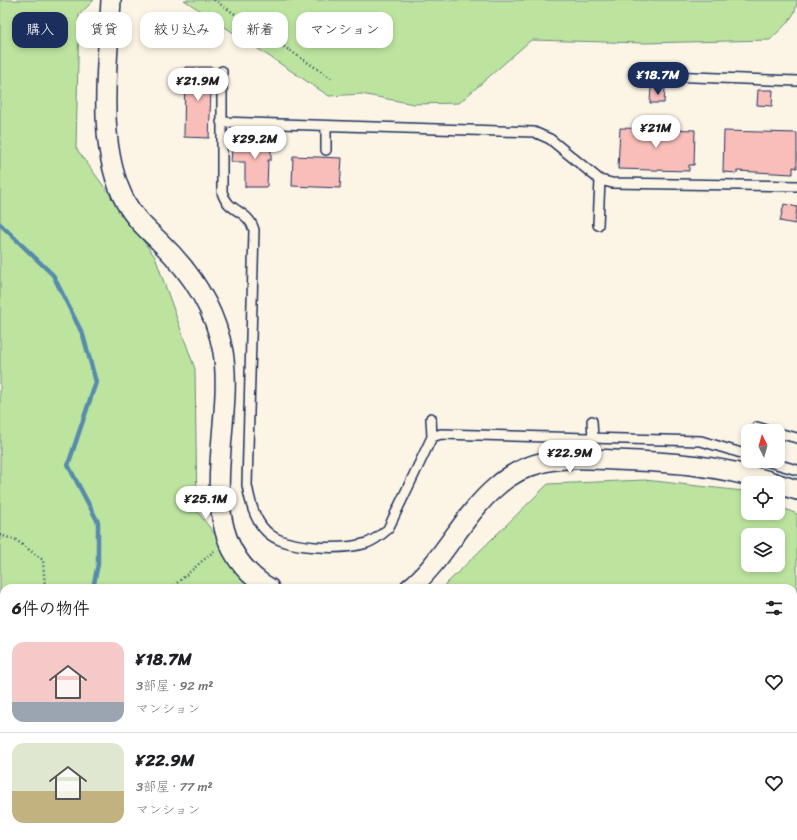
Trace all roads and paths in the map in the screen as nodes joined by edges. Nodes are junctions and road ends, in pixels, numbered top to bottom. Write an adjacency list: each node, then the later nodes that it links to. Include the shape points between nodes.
1 (111, 0): 26 (street, via 107,122 109,150 116,178 126,203 140,224 190,273 208,307 223,352 219,500)
2 (214, 0): 5 (path)
3 (222, 71): 7 (lane)
4 (644, 76): 6 (lane)
5 (332, 78)
6 (797, 80)
7 (221, 122): 8 (lane); 16 (lane, via 222,192 229,206 247,216 254,230 247,485 260,525 276,539 288,544 310,547 357,545 377,538 388,529)
8 (326, 126): 9 (lane); 10 (lane, via 534,132 550,139)
9 (326, 150)
10 (600, 180): 11 (lane, via 612,183); 12 (lane)
11 (797, 186)
12 (598, 224)
13 (431, 418): 16 (lane)
14 (592, 421): 17 (lane)
15 (785, 435): 18 (lane)
16 (432, 438): 17 (lane, via 441,434 456,433)
17 (593, 438): 19 (lane, via 701,441)
18 (797, 438)
19 (741, 453)
20 (785, 467): 21 (lane)
21 (797, 470)
22 (746, 476): 30 (street, via 700,465 669,462 572,458 544,462 513,475 495,488 472,513 425,575)
23 (785, 486): 24 (street)
24 (797, 490)
25 (0, 535): 27 (path, via 16,540 43,560)
26 (228, 542): 28 (path); 29 (street, via 240,565)
27 (45, 584)
28 (175, 584)
29 (262, 584)
30 (415, 584)

